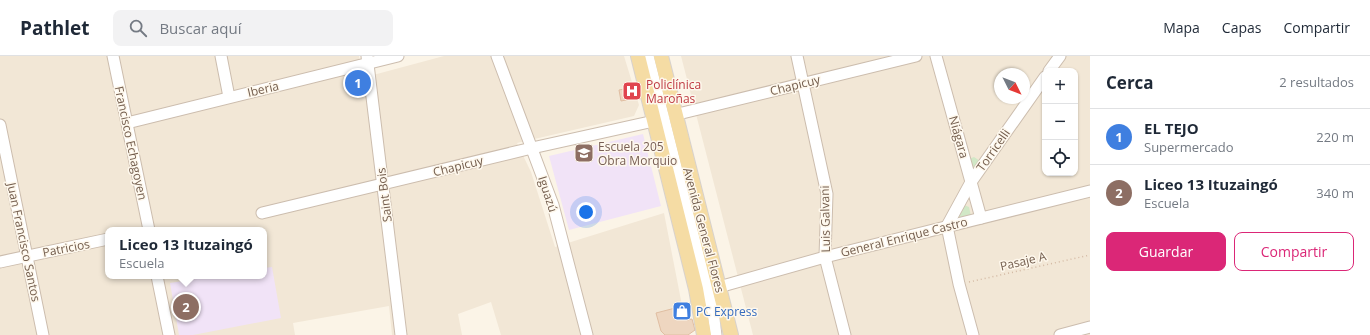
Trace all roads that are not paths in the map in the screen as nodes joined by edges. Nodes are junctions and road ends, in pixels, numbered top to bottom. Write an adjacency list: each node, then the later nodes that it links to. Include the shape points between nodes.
1 (113, 56): 19 (street, Francisco Echagoyen)
2 (221, 56): 16 (street)
3 (398, 56): 12 (street, Iberia)
4 (497, 56): 21 (street, Iguazú)
5 (638, 56): 18 (main road, Avenida General Flores)
6 (648, 56): 41 (street, Avenida General Flores, via 712,312)
7 (661, 56): 17 (main road, Avenida General Flores)
8 (797, 56): 15 (street, Luis Galvani)
9 (916, 56): 15 (street, Chapicuy)
10 (936, 56): 22 (street, Niágara)
11 (1060, 56): 13 (street)
12 (368, 60): 16 (street, Iberia); 23 (street, Saint Bois)
13 (1051, 68)
14 (1042, 81): 22 (street, Torricelli)
15 (804, 83): 17 (street, Chapicuy); 31 (street, Luis Galvani, via 827,194)
16 (230, 97): 19 (street, Iberia)
17 (674, 115): 34 (main road, Avenida General Flores)
18 (654, 122): 21 (street, Chapicuy); 41 (main road, Avenida General Flores, via 690,267)
19 (127, 123): 28 (street, Francisco Echagoyen)
20 (1, 131): 30 (street, Juan Francisco Santos)
21 (532, 148): 23 (street, Chapicuy); 40 (street, Iguazú, via 552,205)
22 (971, 182): 26 (street, Niágara); 27 (street, Torricelli)
23 (383, 184): 25 (street, Chapicuy); 39 (street, Saint Bois)
24 (1090, 191): 26 (street, General Enrique Castro)
25 (262, 213)
26 (981, 218): 27 (street, General Enrique Castro)
27 (947, 226): 31 (street, General Enrique Castro); 43 (street)
28 (148, 227)
29 (105, 240): 30 (street, Patricios)
30 (26, 256): 32 (street, Patricios); 37 (street, Juan Francisco Santos)
31 (825, 257): 34 (street, General Enrique Castro); 42 (street, Luis Galvani)
32 (0, 262)
33 (158, 279): 38 (street)
34 (719, 287): 36 (main road, Avenida General Flores)
35 (1090, 327): 44 (street)
36 (730, 330): 41 (street)
37 (43, 335)
38 (169, 335)
39 (401, 335)
40 (587, 335)
41 (713, 335)
42 (845, 335)
43 (973, 335)
44 (1060, 335)

